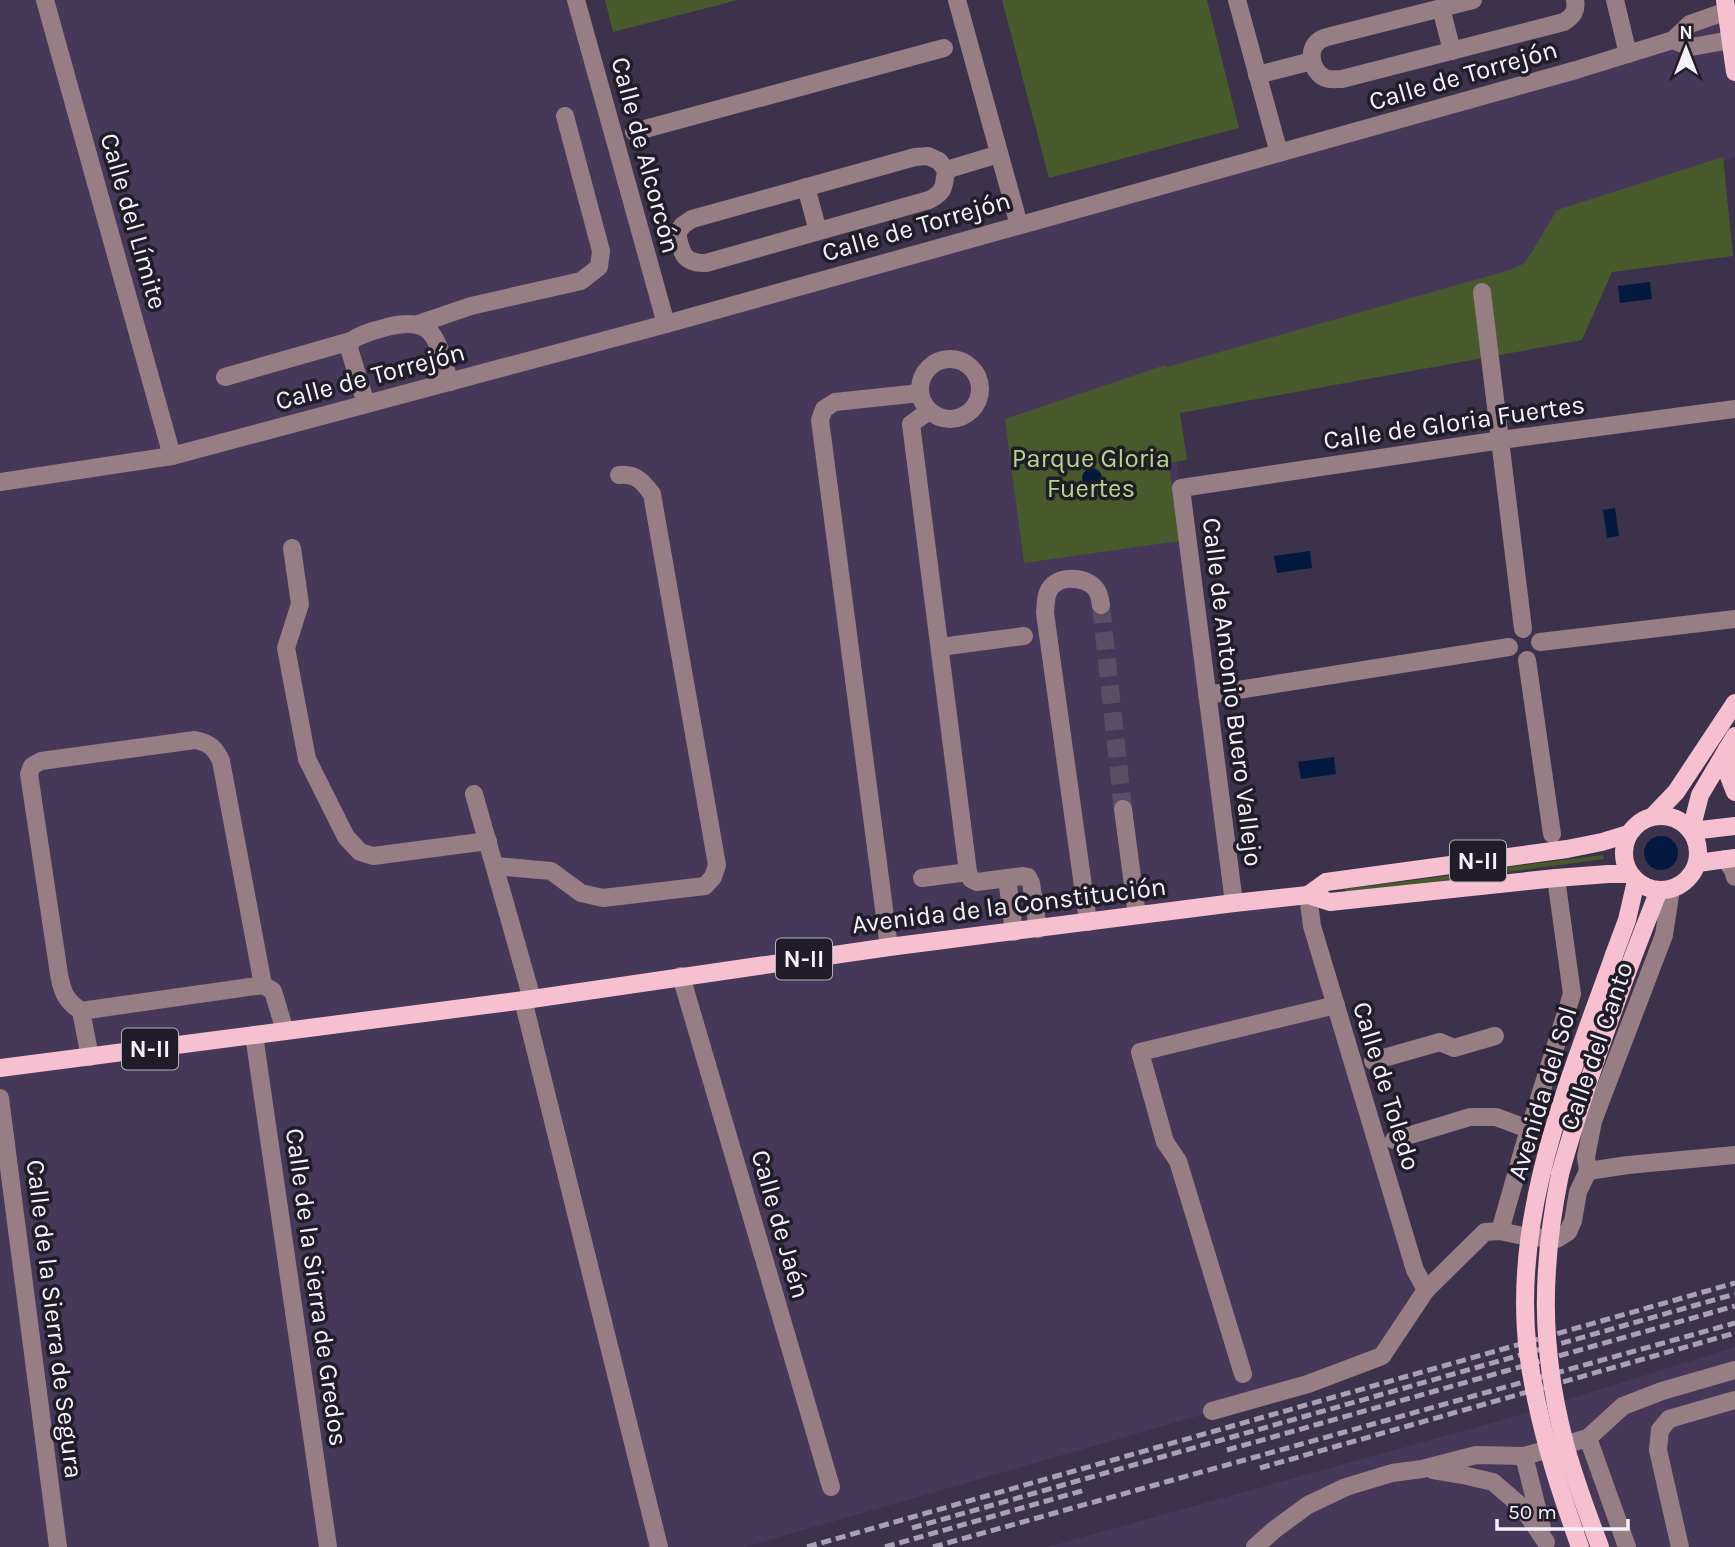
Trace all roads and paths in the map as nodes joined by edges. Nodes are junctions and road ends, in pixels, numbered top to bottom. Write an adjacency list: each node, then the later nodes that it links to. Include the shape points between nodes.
1 (45, 0): 37 (street, Calle del Límite)
2 (576, 0): 28 (street, Calle de Alcorcón)
3 (957, 0): 21 (street)
4 (1237, 0): 17 (street)
5 (1473, 0): 8 (street)
6 (1575, 0): 13 (street, via 1573,16 1564,22)
7 (1615, 0): 14 (street)
8 (1441, 8): 13 (street); 15 (street, via 1331,36 1312,50)
9 (1729, 10): 10 (main road); 11 (street, Calle de Torrejón, via 1690,24)
10 (1733, 36): 11 (street, Calle de Torrejón, via 1691,47); 16 (main road)
11 (1673, 40): 14 (street, Calle de Torrejón)
12 (944, 48): 19 (street)
13 (1452, 51): 15 (street, via 1342,79 1328,79 1316,72)
14 (1628, 54): 20 (street, Calle de Torrejón)
15 (1312, 61): 17 (street)
16 (1735, 72)
17 (1257, 75): 20 (street)
18 (565, 116): 27 (street, via 601,251 599,267 581,281 471,306)
19 (634, 132)
20 (1279, 153): 24 (street, Calle de Torrejón)
21 (999, 154): 22 (street); 24 (street)
22 (946, 170): 23 (street, via 928,156 915,157); 25 (street, via 939,195 929,200)
23 (806, 187): 25 (street); 25 (street, via 692,219 677,233 680,246 694,263 706,263)
24 (1019, 225): 28 (street, Calle de Torrejón)
25 (818, 231)
26 (1482, 292): 36 (street)
27 (418, 324): 29 (street, via 360,334); 31 (street, via 436,340)
28 (666, 324): 31 (street, Calle de Torrejón)
29 (351, 341): 30 (street); 33 (street, via 349,348)
30 (225, 377)
31 (450, 382): 33 (street, Calle de Torrejón)
32 (919, 393): 35 (street); 35 (street, via 923,373 939,360 959,359 975,371 979,400 966,415 947,419); 80 (street, via 835,402 824,409 820,420)
33 (366, 404): 37 (street, Calle de Torrejón)
34 (1735, 409): 36 (street, Calle de Gloria Fuertes)
35 (929, 411): 49 (street, via 911,424)
36 (1501, 440): 40 (street, Calle de Gloria Fuertes); 44 (street)
37 (172, 456): 39 (street, Calle de Torrejón)
38 (619, 475): 66 (street, via 642,480 652,494 717,866 705,886 603,898 581,892 551,871)
39 (0, 482)
40 (1181, 488): 52 (street, Calle de Antonio Buero Vallejo)
41 (292, 548): 63 (street, via 300,604 286,648 307,759 345,837 360,852 373,856)
42 (1101, 605): 77 (street, via 1098,592 1079,579 1053,584 1046,596)
43 (1735, 619): 48 (street)
44 (1523, 629): 48 (street, via 1536,634); 50 (street, via 1514,633)
45 (1735, 630): 46 (street)
46 (1702, 634)
47 (1024, 636): 49 (street)
48 (1539, 642): 51 (street, via 1535,655)
49 (940, 647): 67 (street)
50 (1509, 647): 51 (street, via 1514,656); 52 (street)
51 (1527, 660): 61 (street)
52 (1207, 695): 75 (street, Calle de Antonio Buero Vallejo)
53 (1735, 703): 58 (main road, via 1676,792)
54 (1731, 742): 55 (main road, via 1728,774); 60 (main road, via 1700,795)
55 (1735, 792)
56 (474, 794): 63 (street)
57 (1123, 809): 76 (street)
58 (1653, 816): 60 (main road, via 1674,817); 62 (main road, N-II, via 1637,823)
59 (1735, 826): 60 (main road)
60 (1692, 831): 65 (main road)
61 (1552, 834)
62 (1628, 834): 68 (main road, via 1624,860); 74 (main road, Avenida de la Constitución / N-II, via 1567,849 1326,882)
63 (488, 841): 66 (street)
64 (1730, 859): 65 (main road); 69 (street)
65 (1698, 863): 73 (main road, via 1684,882)
66 (495, 866): 83 (street)
67 (968, 872): 70 (street); 71 (street, via 977,882)
68 (1633, 877): 72 (main road, Avenida de la Constitución / N-II); 73 (main road, N-II, via 1646,887); 112 (main road, Avenida del Sol, bridge, via 1627,920 1555,1122 1533,1213 1528,1256 1525,1307 1536,1400)
69 (1735, 877)
70 (922, 878)
71 (1007, 878): 78 (street, via 1028,877); 79 (street)
72 (1556, 878): 74 (main road, Avenida de la Constitución / N-II, via 1330,902); 97 (street, Calle del Canto, via 1572,994)
73 (1665, 889): 96 (street, Calle del Canto, via 1664,935 1593,1121); 113 (main road, Avenida del Sol, bridge, via 1632,961 1574,1126 1552,1215 1545,1294 1553,1395)
74 (1308, 895): 75 (main road, Avenida de la Constitución / N-II); 84 (street, Calle de Toledo, via 1312,926)
75 (1234, 903): 76 (main road, Avenida de la Constitución / N-II)
76 (1137, 915): 77 (main road, Avenida de la Constitución / N-II)
77 (1088, 922): 78 (main road, Avenida de la Constitución / N-II)
78 (1038, 929): 79 (main road, Avenida de la Constitución / N-II)
79 (1014, 932): 80 (main road, Avenida de la Constitución / N-II)
80 (889, 947): 81 (main road, Avenida de la Constitución / N-II)
81 (681, 976): 83 (main road, Avenida de la Constitución / N-II); 106 (street, Calle de Jaén)
82 (263, 985): 85 (street); 85 (street, via 215,749 195,740 41,761 29,774 58,974 71,1004); 86 (street, via 273,991)
83 (528, 999): 86 (main road, Avenida de la Constitución / N-II); 110 (street)
84 (1336, 1006): 98 (street, Calle de Toledo); 100 (street, via 1140,1052 1165,1142 1178,1161)
85 (81, 1011): 89 (street)
86 (293, 1030): 87 (main road, N-II)
87 (254, 1035): 89 (main road, N-II); 109 (street, Calle de la Sierra de Gredos)
88 (1495, 1036): 90 (street, via 1454,1048 1440,1042)
89 (90, 1057): 91 (main road, N-II)
90 (1373, 1061)
91 (0, 1068)
92 (0, 1098): 108 (street, Calle de la Sierra de Segura)
93 (1523, 1126): 94 (street, via 1496,1117 1469,1117)
94 (1394, 1140)
95 (1735, 1156): 96 (street)
96 (1588, 1171): 97 (street, Calle del Canto, via 1568,1233 1557,1239)
97 (1500, 1231): 98 (street, via 1485,1232)
98 (1426, 1290): 102 (street, via 1382,1356 1308,1384)
99 (1735, 1370): 103 (street, via 1623,1406)
100 (1243, 1374)
101 (1735, 1400): 115 (street, via 1669,1419 1660,1430 1658,1450)
102 (1212, 1411)
103 (1588, 1438): 104 (street); 114 (street)
104 (1524, 1456): 105 (street, via 1476,1455); 107 (street)
105 (1422, 1468): 107 (street, via 1493,1482 1522,1507); 111 (street, via 1346,1487 1308,1506)
106 (831, 1487)
107 (1546, 1545)
108 (58, 1547)
109 (328, 1547)
110 (659, 1547)
111 (1255, 1547)
112 (1580, 1547)
113 (1600, 1547)
114 (1627, 1547)
115 (1680, 1547)

